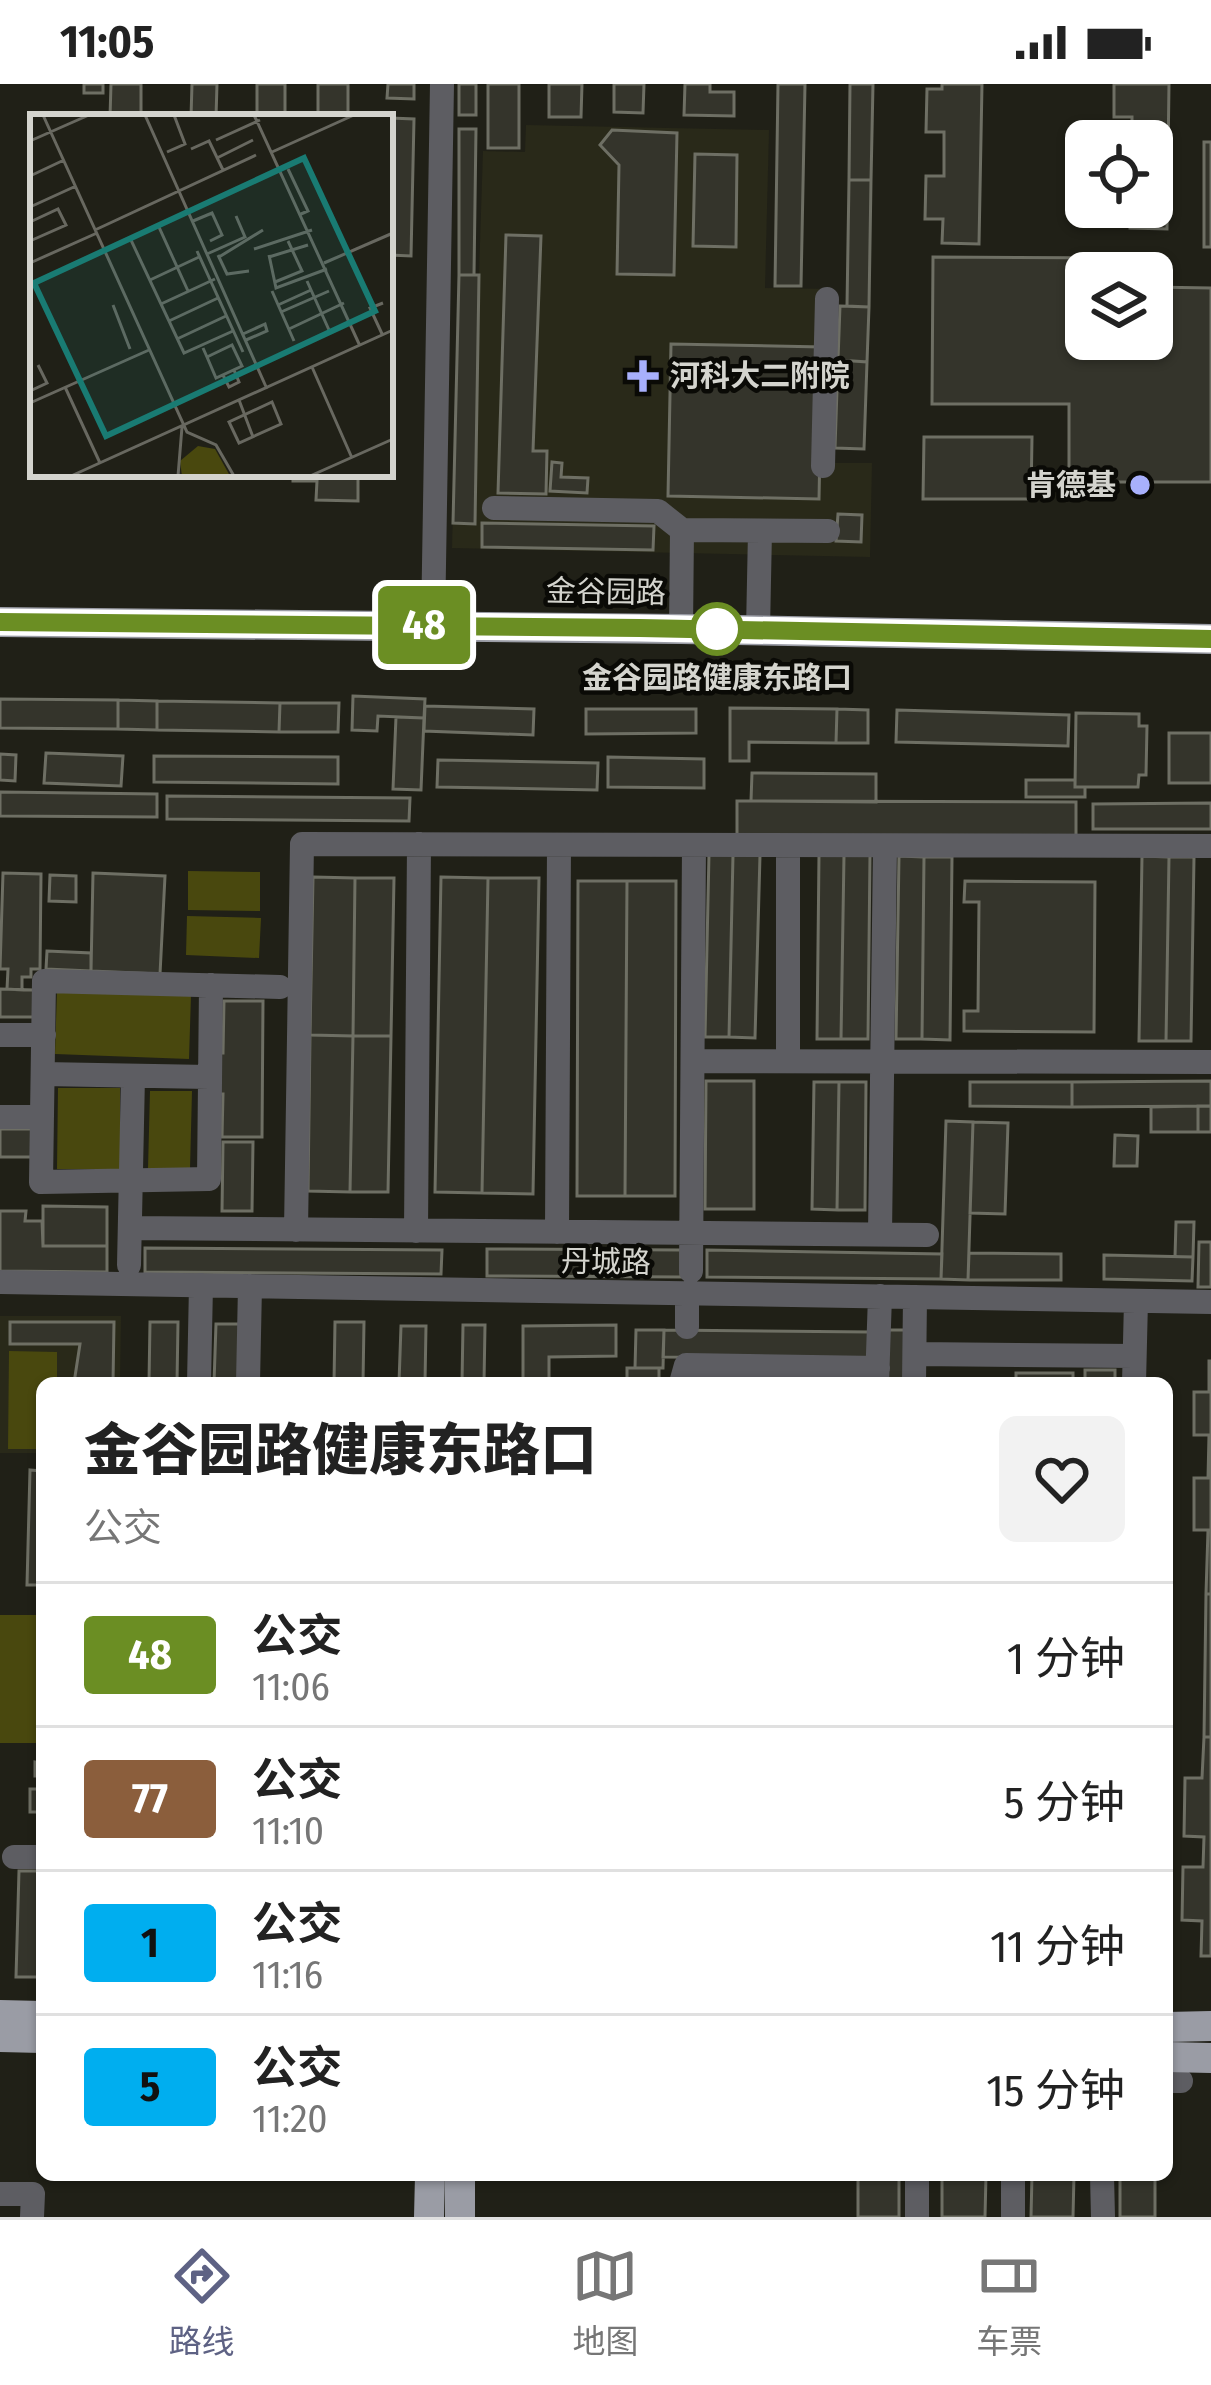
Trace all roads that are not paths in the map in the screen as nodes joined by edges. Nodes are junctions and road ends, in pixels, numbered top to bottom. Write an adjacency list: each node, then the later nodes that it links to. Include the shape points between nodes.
1 (442, 84): 9 (street)
2 (827, 299): 3 (street)
3 (823, 466)
4 (494, 508): 5 (street, via 658,511)
5 (682, 530): 6 (street); 11 (street)
6 (760, 530): 7 (street); 13 (street)
7 (828, 531)
8 (0, 611): 9 (main road, 金谷园路)
9 (433, 620): 10 (main road, 金谷园路); 11 (main road, 金谷园路)
10 (0, 622)
11 (681, 623): 13 (main road, 金谷园路)
12 (1211, 623): 13 (main road, 金谷园路)
13 (758, 624): 14 (main road, 金谷园路)
14 (1211, 639)
15 (418, 844): 16 (street); 36 (street, via 302,844); 37 (street)
16 (559, 845): 17 (street); 38 (street)
17 (694, 846): 18 (street); 25 (street)
18 (788, 846): 19 (street); 26 (street)
19 (885, 846): 20 (street); 27 (street)
20 (1211, 846)
21 (211, 985): 22 (street); 24 (street, via 44,981); 31 (street)
22 (280, 987)
23 (0, 1035): 24 (street)
24 (44, 1035): 29 (street)
25 (692, 1061): 26 (street); 39 (street)
26 (788, 1061): 27 (street)
27 (882, 1061): 28 (street); 40 (street)
28 (1211, 1062)
29 (43, 1074): 30 (street); 33 (street)
30 (133, 1076): 31 (street); 34 (street)
31 (209, 1077): 34 (street, via 208,1179)
32 (0, 1117): 33 (street)
33 (42, 1118): 34 (street, via 41,1182)
34 (131, 1180): 35 (street)
35 (130, 1228): 36 (street); 42 (street)
36 (296, 1230): 37 (street)
37 (416, 1231): 38 (street)
38 (557, 1232): 39 (street)
39 (692, 1233): 40 (street); 44 (street)
40 (880, 1234): 41 (street)
41 (926, 1235)
42 (129, 1265)
43 (0, 1282): 45 (street, 丹城路)
44 (689, 1282): 46 (street, 丹城路); 47 (street, 丹城路); 51 (street)
45 (201, 1285): 46 (street, 丹城路); 59 (street)
46 (250, 1286): 60 (street)
47 (880, 1296): 48 (street, 丹城路); 58 (street)
48 (915, 1297): 49 (street, 丹城路); 52 (street)
49 (1136, 1301): 50 (street, 丹城路); 54 (street)
50 (1211, 1302)
51 (687, 1327)
52 (914, 1354): 53 (street); 61 (street)
53 (956, 1355): 54 (street); 62 (street)
54 (1134, 1356): 63 (street)
55 (684, 1369): 56 (street)
56 (756, 1374): 57 (street)
57 (821, 1375): 58 (street)
58 (878, 1376)
59 (199, 1377)
60 (248, 1377)
61 (914, 1377)
62 (956, 1377)
63 (1134, 1377)
64 (14, 1857): 65 (street)
65 (36, 1857)
66 (0, 2015): 67 (main road)
67 (36, 2016)
68 (1173, 2026): 69 (main road)
69 (1211, 2026)
70 (0, 2037): 71 (main road)
71 (36, 2038)
72 (1211, 2058): 73 (main road)
73 (1173, 2073)
74 (430, 2181): 81 (main road)
75 (460, 2181): 82 (main road)
76 (916, 2181): 83 (street)
77 (1013, 2181): 84 (street)
78 (1102, 2181): 85 (street)
79 (0, 2194): 80 (street, via 33,2194)
80 (32, 2217)
81 (429, 2217)
82 (460, 2217)
83 (916, 2217)
84 (1013, 2217)
85 (1102, 2217)

